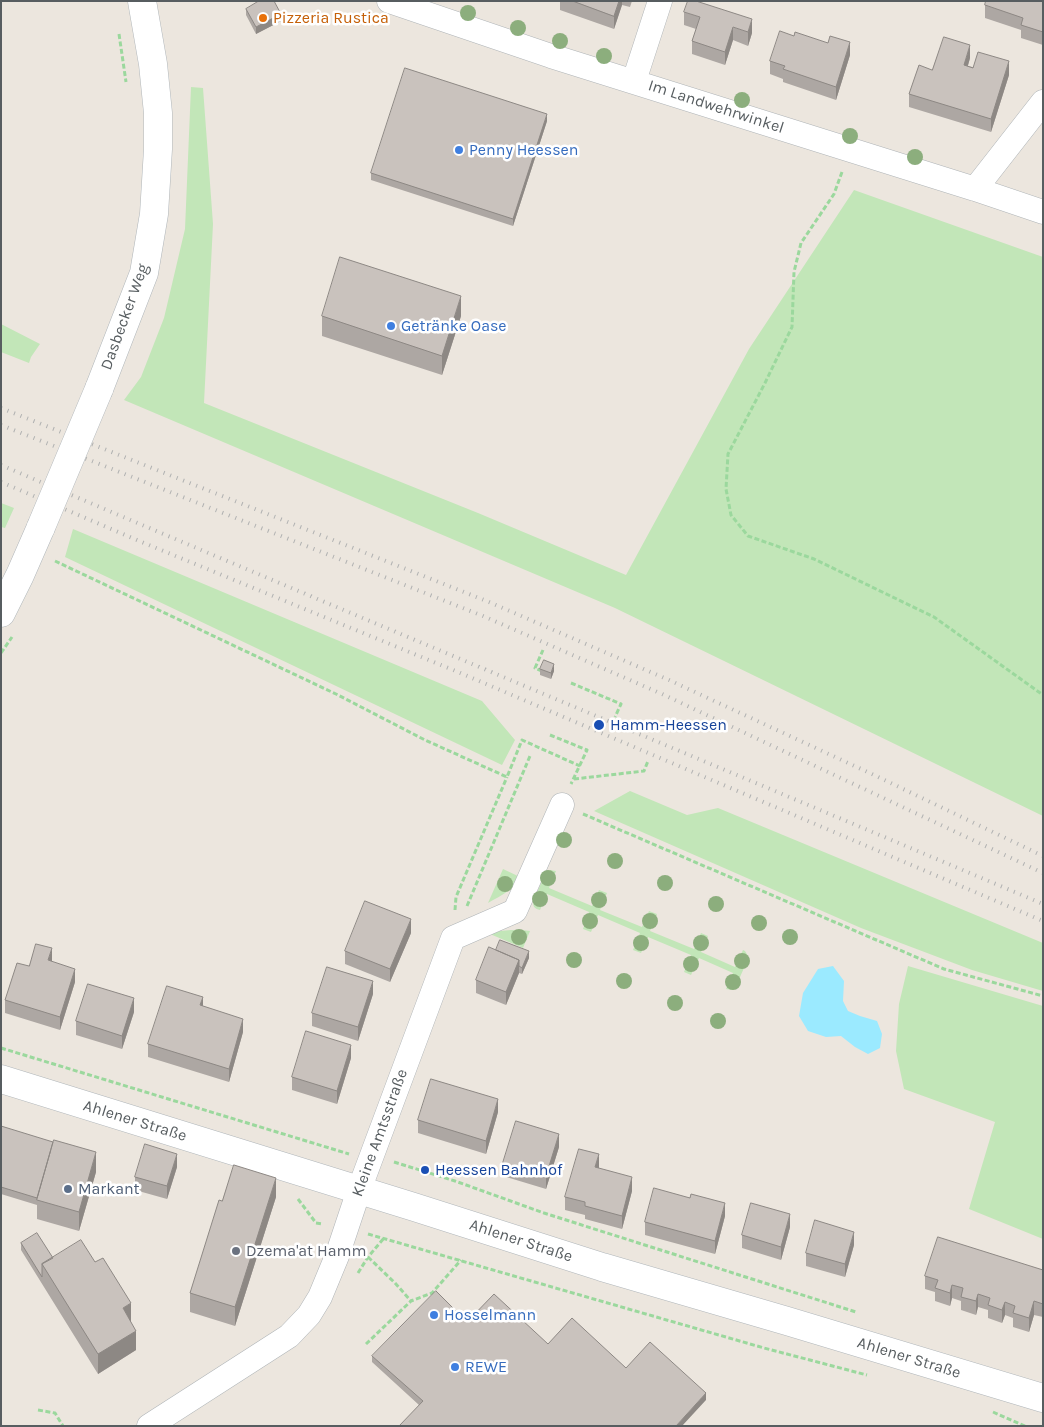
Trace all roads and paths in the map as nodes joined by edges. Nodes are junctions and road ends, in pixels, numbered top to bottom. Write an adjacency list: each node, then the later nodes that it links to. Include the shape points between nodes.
1 (142, 1): 11 (main road, Dasbecker Weg, bridge, via 158,113 154,214 144,273)
2 (389, 1): 5 (street, Im Landwehrwinkel)
3 (660, 1): 5 (street)
4 (118, 29): 6 (path)
5 (634, 81): 8 (street, Im Landwehrwinkel)
6 (127, 85)
7 (1043, 102): 9 (street)
8 (850, 150): 9 (street, Im Landwehrwinkel); 16 (path, via 834,194 801,243 794,272 792,327 728,454 726,489 731,515 748,536 814,559 934,617)
9 (975, 189): 10 (street, Im Landwehrwinkel)
10 (1043, 212)
11 (36, 539): 12 (main road, Dasbecker Weg); 22 (path, via 424,740)
12 (1, 614)
13 (543, 650): 14 (path, via 535,668)
14 (547, 673)
15 (571, 683): 17 (path, via 621,704)
16 (1043, 695)
17 (615, 717)
18 (550, 735): 21 (path, via 587,750)
19 (530, 756): 25 (path)
20 (648, 761): 23 (path, via 644,771)
21 (580, 766): 22 (path, via 522,740); 23 (path)
22 (507, 777): 25 (path, via 456,897)
23 (574, 779): 24 (path)
24 (562, 806): 25 (street, via 515,911); 26 (path, via 944,969)
25 (453, 938): 29 (street, Kleine Amtsstraße)
26 (1043, 996)
27 (1, 1048): 29 (path)
28 (1, 1078): 30 (main road, Ahlener Straße)
29 (370, 1160): 30 (street, Kleine Amtsstraße); 34 (path, via 396,1162)
30 (359, 1190): 36 (main road, Ahlener Straße, via 602,1267); 39 (street, Kleine Amtsstraße, via 337,1256 320,1297 308,1315 289,1336)
31 (368, 1257): 33 (path)
32 (461, 1260): 33 (path, via 432,1293)
33 (411, 1300): 35 (path)
34 (864, 1315)
35 (366, 1344)
36 (1043, 1398)
37 (38, 1410): 38 (path, via 55,1414)
38 (62, 1426)
39 (149, 1426)

